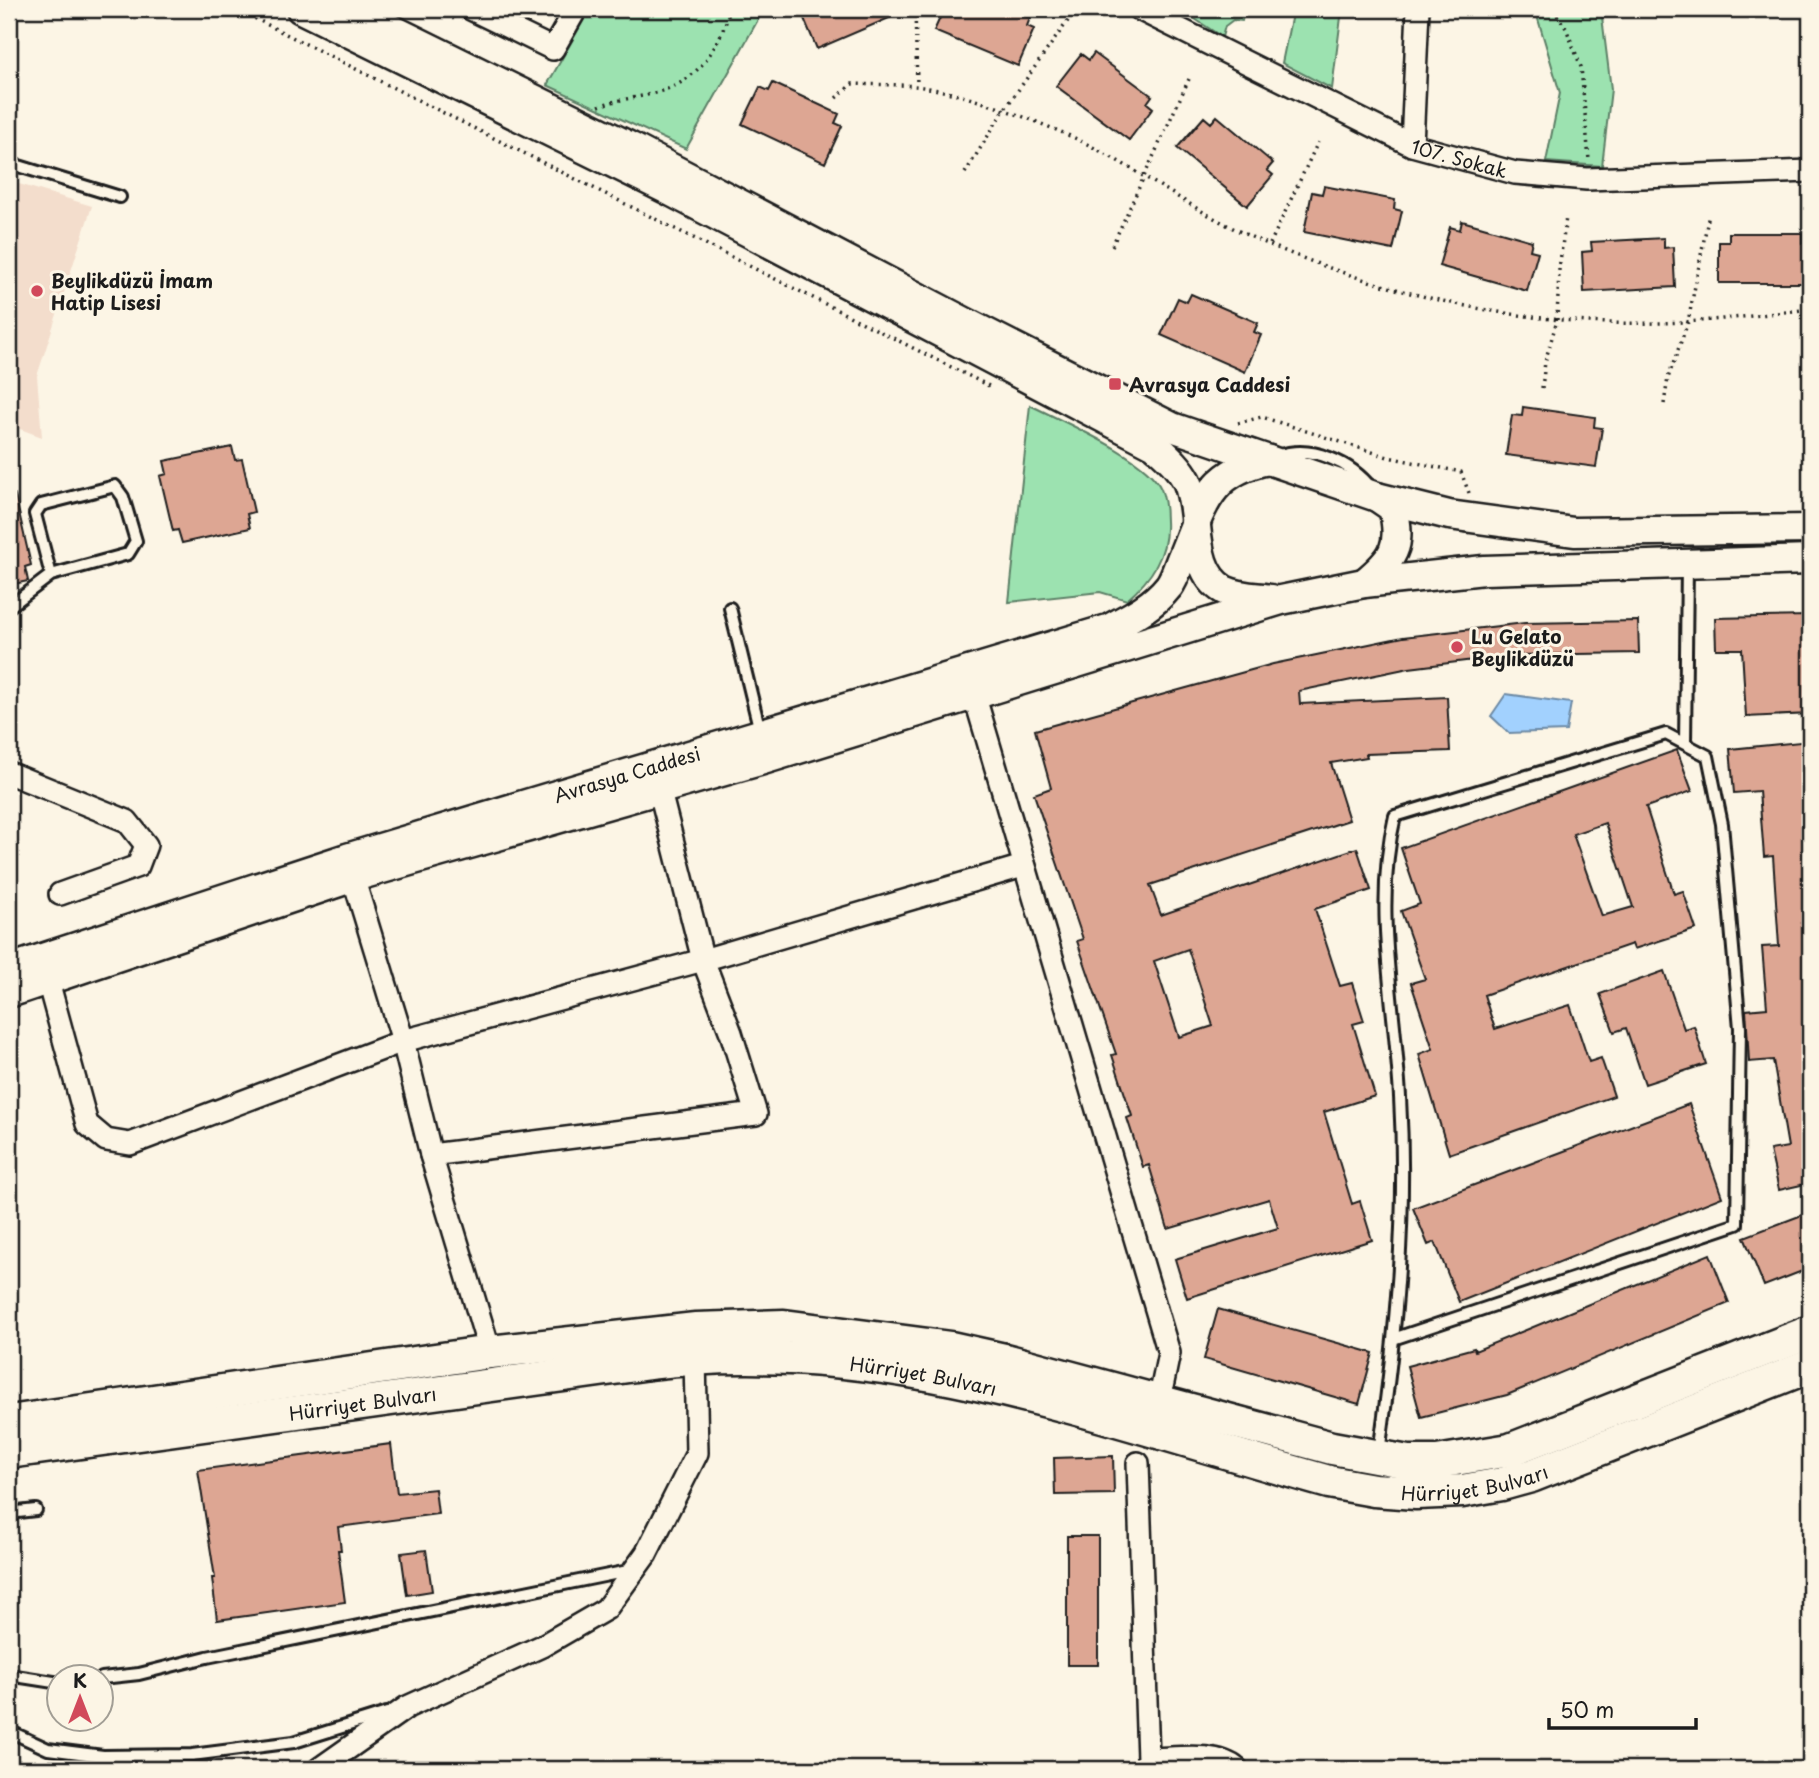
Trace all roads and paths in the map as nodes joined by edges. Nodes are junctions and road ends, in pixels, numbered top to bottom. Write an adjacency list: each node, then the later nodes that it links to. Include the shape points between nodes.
1 (236, 9): 33 (path)
2 (301, 9): 40 (street, via 666,188 1155,445 1174,461 1188,483)
3 (351, 9): 37 (street, via 631,147 1172,427)
4 (434, 9): 11 (path)
5 (576, 9): 11 (street, via 553,49)
6 (730, 9): 17 (path, via 722,36 687,79 662,92 600,104)
7 (915, 9): 14 (path)
8 (1139, 9): 19 (street, 107. Sokak)
9 (1418, 9): 19 (street)
10 (1553, 9): 24 (path, via 1581,67)
11 (465, 15)
12 (1070, 18): 16 (path)
13 (1189, 79): 23 (path)
14 (917, 86): 15 (path, via 852,84); 16 (path)
15 (836, 98)
16 (1004, 110): 22 (path); 23 (path, via 1080,141)
17 (595, 114)
18 (1318, 142): 28 (path)
19 (1412, 145): 24 (street, 107. Sokak, via 1516,173)
20 (9, 163): 25 (lane)
21 (1810, 171): 24 (street, 107. Sokak)
22 (965, 173)
23 (1144, 177): 28 (path); 29 (path)
24 (1587, 179)
25 (120, 197)
26 (1709, 214): 32 (path)
27 (1566, 217): 31 (path)
28 (1270, 244): 31 (path, via 1400,292)
29 (1112, 246)
30 (1810, 309): 32 (path)
31 (1558, 320): 32 (path); 34 (path)
32 (1688, 321): 35 (path, via 1668,377)
33 (992, 387)
34 (1542, 388)
35 (1664, 404)
36 (1237, 423): 38 (path, via 1262,417 1388,457 1461,472)
37 (1269, 460): 39 (street); 40 (street, via 1245,464 1228,474 1213,490)
38 (1471, 496)
39 (1377, 497): 41 (street, via 1449,516 1574,533); 45 (street, via 1393,508 1396,545 1390,561)
40 (1197, 522): 46 (street, via 1202,563 1211,578 1224,590 1243,596); 50 (street, Avrasya Caddesi, via 1171,584 1148,608 1108,629)
41 (1810, 529)
42 (1810, 560): 43 (street)
43 (1687, 564): 45 (street, via 1484,570); 51 (lane)
44 (51, 575): 44 (lane, via 128,554 136,541 123,497 115,486 41,505 35,514); 47 (lane)
45 (1364, 583): 46 (street)
46 (1281, 600): 49 (street)
47 (9, 607)
48 (730, 608): 50 (lane)
49 (974, 694): 53 (street); 54 (street)
50 (761, 735): 55 (street, Avrasya Caddesi)
51 (1685, 744): 64 (lane, via 1666,734 1395,816 1385,856 1400,1099); 64 (lane, via 1708,756 1722,824 1740,1028 1737,1224)
52 (9, 773): 56 (street, via 127,821 146,845 138,866)
53 (659, 788): 55 (street); 57 (street)
54 (1023, 866): 57 (street); 68 (street, via 1169,1353)
55 (351, 868): 59 (street, Avrasya Caddesi); 61 (street)
56 (60, 894)
57 (703, 960): 61 (street); 62 (street, via 755,1114)
58 (9, 969): 59 (street, Avrasya Caddesi)
59 (43, 970): 60 (street); 61 (street, via 87,1124 106,1140 130,1144)
60 (9, 993)
61 (403, 1041): 62 (street)
62 (431, 1155): 65 (street)
63 (1810, 1332): 71 (main road, Hürriyet Bulvarı, via 1510,1450 1437,1462)
64 (1396, 1338): 71 (lane)
65 (490, 1352): 68 (main road, Hürriyet Bulvarı, via 696,1329 784,1326 951,1348); 69 (main road, Hürriyet Bulvarı)
66 (695, 1357): 67 (main road, Hürriyet Bulvarı, via 804,1358 951,1376 1329,1482 1416,1493 1462,1491 1531,1476); 70 (main road, Hürriyet Bulvarı); 75 (street, via 697,1453)
67 (1810, 1366)
68 (1159, 1402): 71 (main road, Hürriyet Bulvarı)
69 (9, 1422)
70 (9, 1452)
71 (1378, 1459)
72 (1138, 1463): 82 (street, via 1147,1759 1208,1759)
73 (36, 1510): 74 (lane)
74 (9, 1513)
75 (635, 1569): 77 (lane); 79 (street, via 606,1609 542,1646)
76 (9, 1675): 78 (lane)
77 (116, 1676)
78 (46, 1681)
79 (407, 1707): 80 (lane, via 294,1742 192,1755 75,1753 48,1749); 81 (street)
80 (9, 1731)
81 (319, 1769)
82 (1237, 1769)

